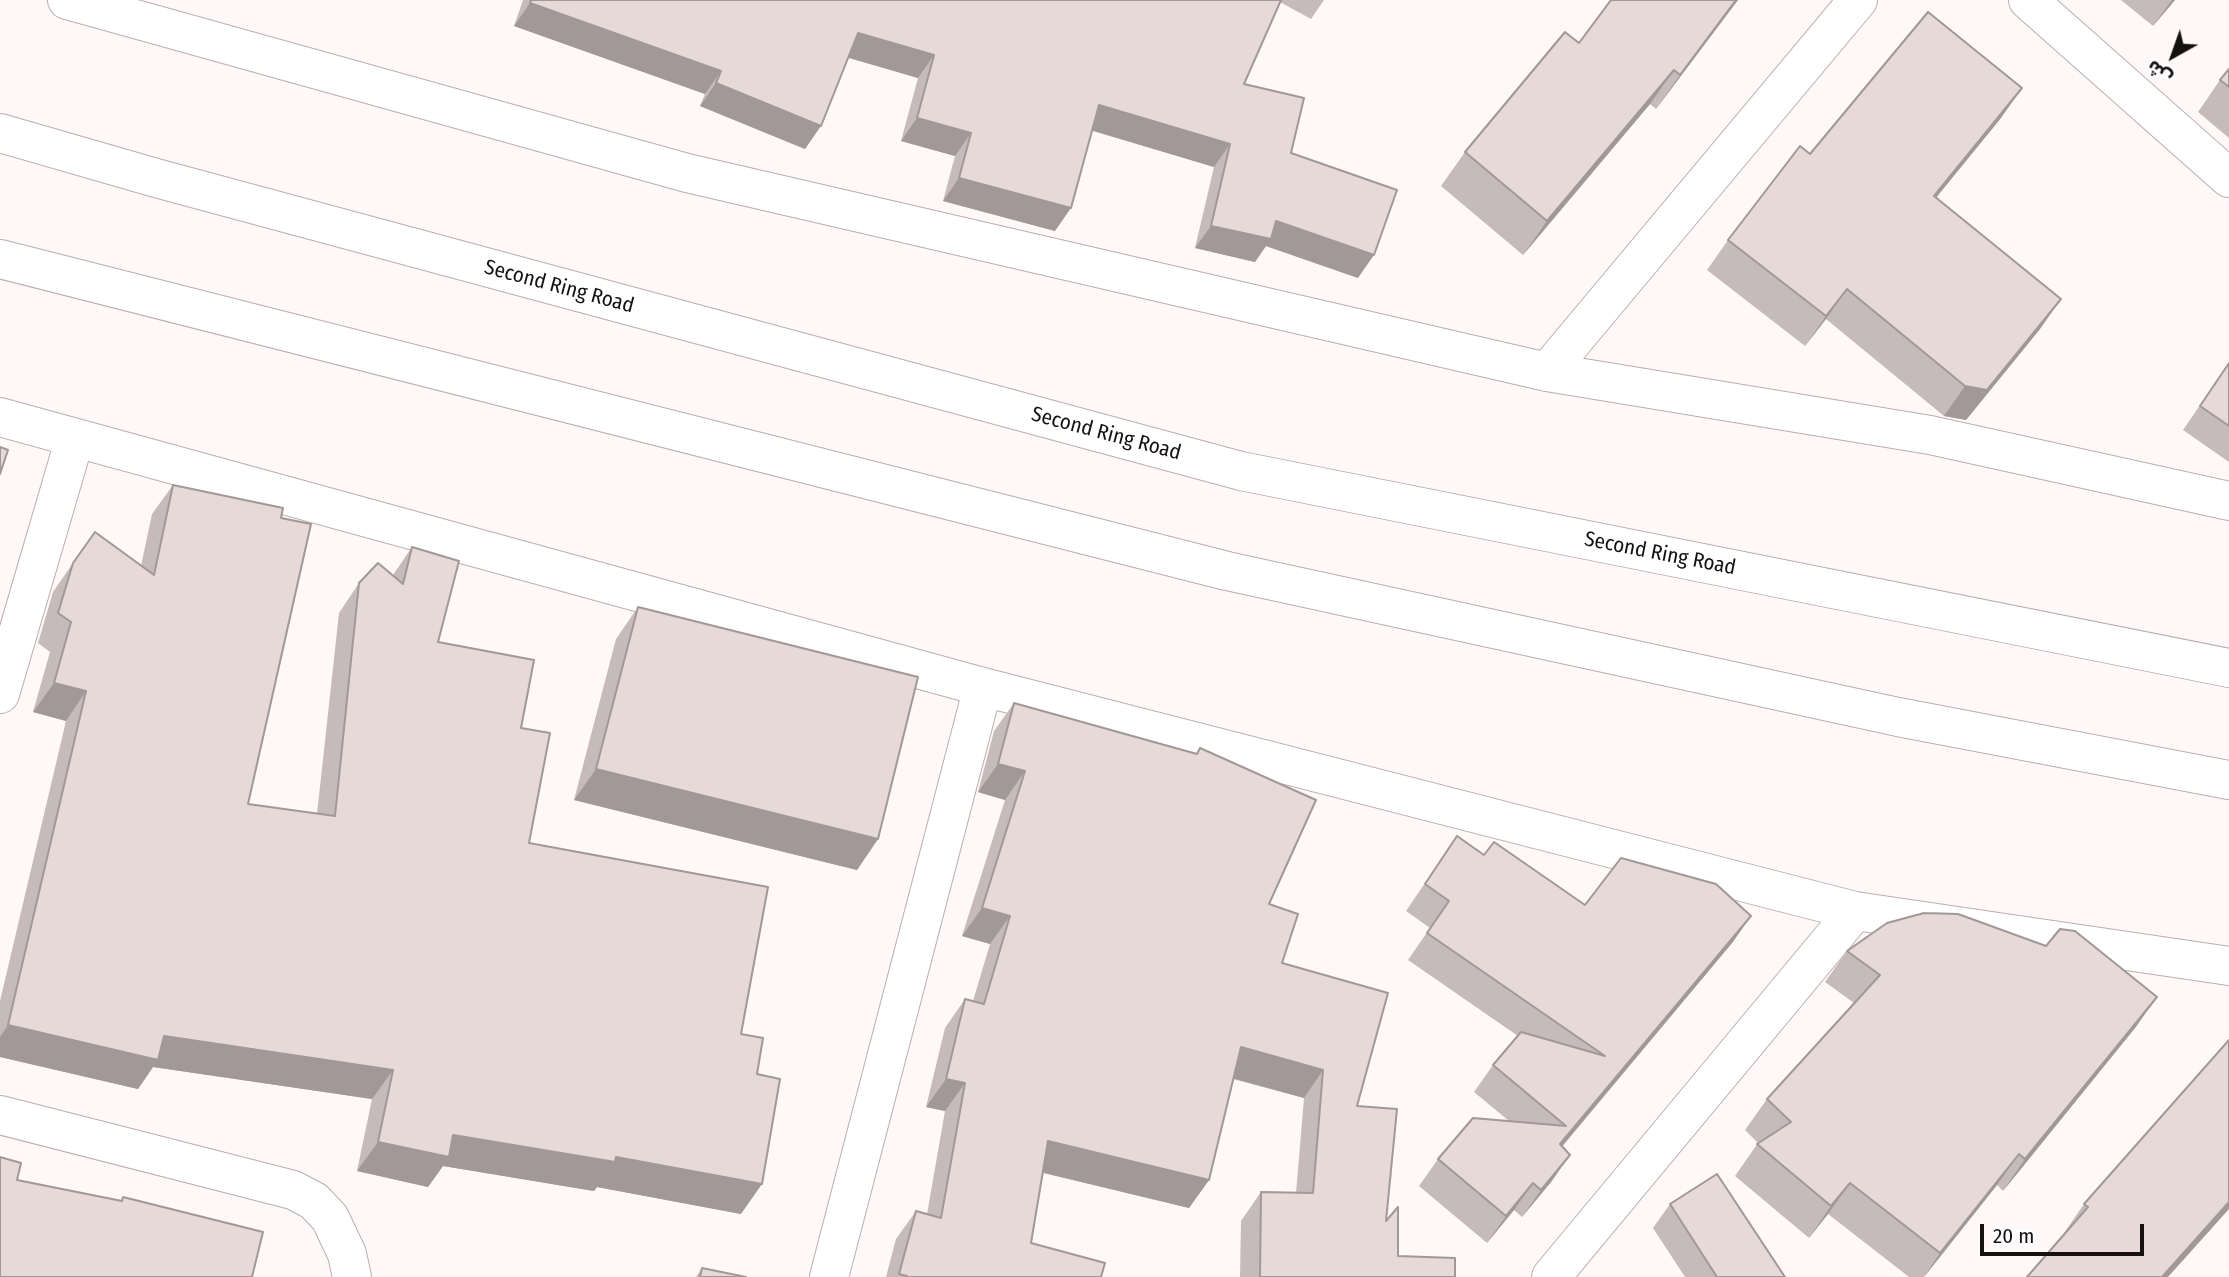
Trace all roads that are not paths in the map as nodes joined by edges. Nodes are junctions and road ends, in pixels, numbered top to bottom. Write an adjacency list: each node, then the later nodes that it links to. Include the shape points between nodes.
1 (67, 0): 7 (main road, via 687,173)
2 (1858, 0): 7 (main road)
3 (2028, 0): 5 (main road)
4 (0, 133): 11 (main road, Second Ring Road, via 1241,471)
5 (2229, 178)
6 (0, 259): 14 (main road, via 1227,571 1898,717)
7 (1547, 372): 10 (main road, via 1930,435)
8 (0, 417): 9 (main road)
9 (75, 438): 12 (main road); 13 (main road)
10 (2229, 500)
11 (2229, 668)
12 (983, 687): 15 (main road); 19 (main road)
13 (0, 694)
14 (2229, 780)
15 (1855, 911): 16 (main road); 20 (main road)
16 (2229, 966)
17 (0, 1115): 18 (main road, via 293,1190 314,1201 330,1218)
18 (352, 1277)
19 (829, 1277)
20 (1551, 1277)

